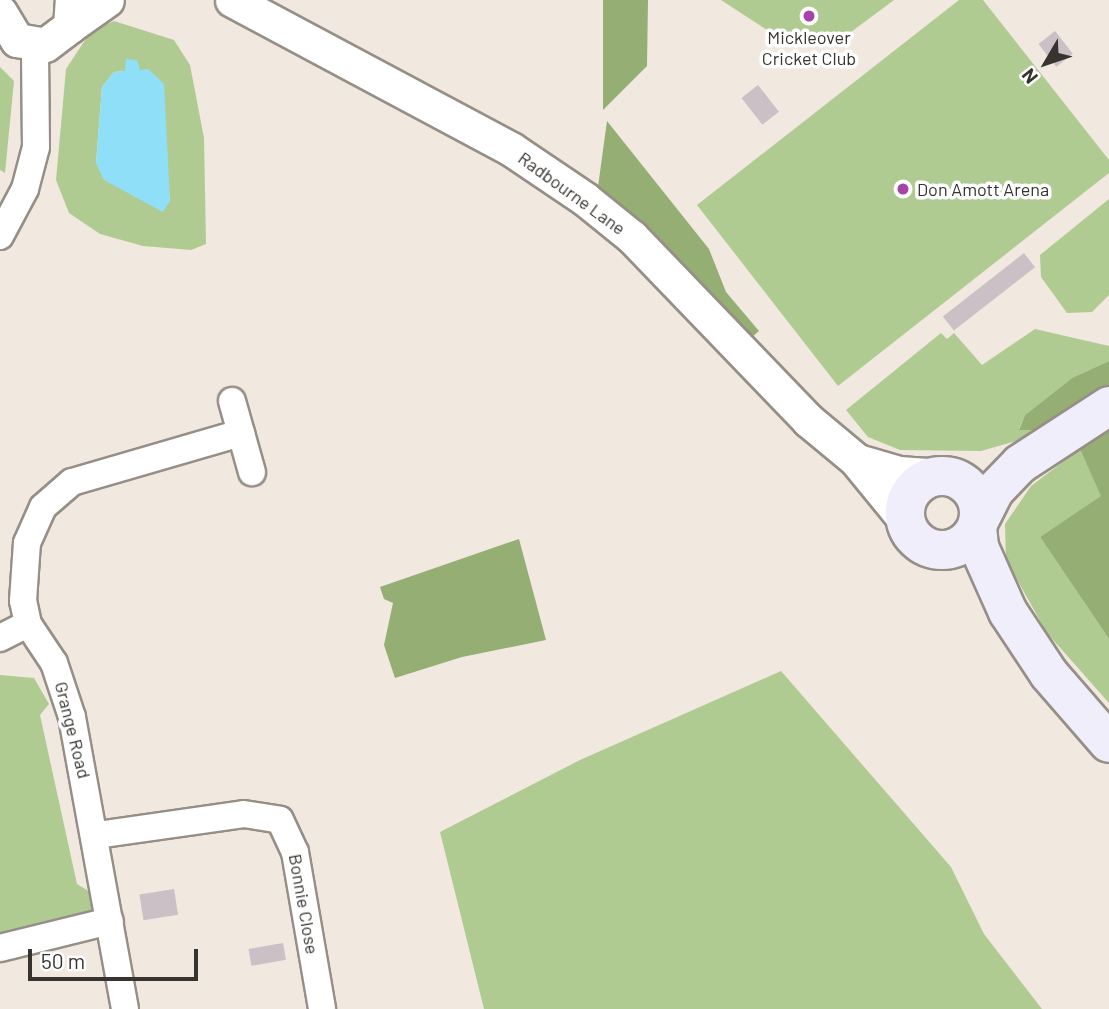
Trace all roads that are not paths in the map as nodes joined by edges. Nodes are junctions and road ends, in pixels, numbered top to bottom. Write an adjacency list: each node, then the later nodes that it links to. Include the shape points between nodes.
1 (1, 0): 5 (street)
2 (107, 0): 4 (street)
3 (232, 0): 11 (street, Radbourne Lane, via 511,149 585,199 632,237 807,420)
4 (71, 13): 5 (street, via 55,41)
5 (9, 27): 6 (street, via 36,147)
6 (9, 200): 7 (street)
7 (0, 236)
8 (232, 401): 10 (street)
9 (1109, 406): 12 (main road)
10 (241, 433): 13 (street); 19 (street, Grange Road, via 72,482 43,507 27,543 23,601)
11 (856, 460): 14 (street, Radbourne Lane, via 899,473); 15 (street, Radbourne Lane)
12 (1020, 464): 14 (main road, via 984,475); 16 (main road, via 994,491)
13 (252, 472)
14 (943, 476): 15 (main road, via 916,486); 16 (main road, via 970,488 979,510)
15 (905, 520): 17 (main road, via 915,539)
16 (977, 525): 17 (main road, via 964,544); 18 (main road)
17 (932, 549): 18 (main road)
18 (995, 589): 21 (main road, via 1049,674)
19 (28, 624): 20 (street); 22 (street, Grange Road, via 59,674)
20 (0, 638)
21 (1109, 743)
22 (97, 835): 23 (street, Grange Road); 26 (street, Bonnie Close, via 244,814 280,820 295,852)
23 (110, 921): 24 (street); 25 (street, Grange Road)
24 (0, 948)
25 (125, 1009)
26 (322, 1009)

